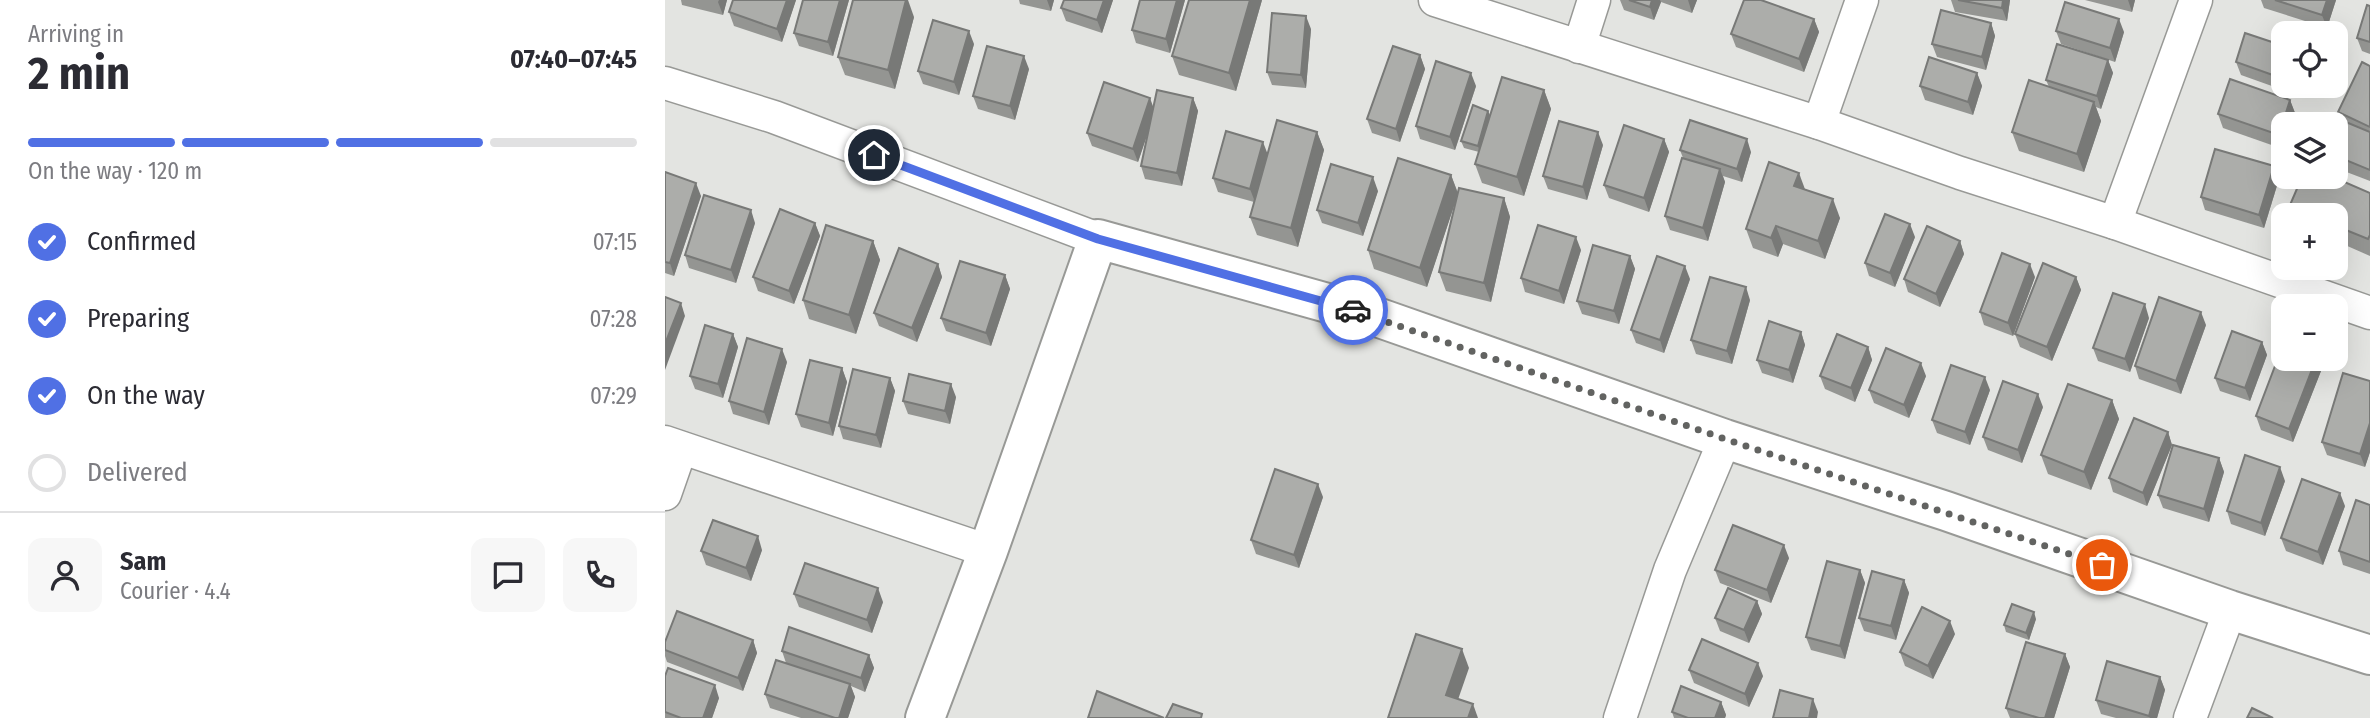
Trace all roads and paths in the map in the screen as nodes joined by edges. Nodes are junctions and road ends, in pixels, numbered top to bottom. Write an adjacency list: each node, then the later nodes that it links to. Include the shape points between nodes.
1 (1435, 0): 5 (street)
2 (1594, 0): 5 (street)
3 (1863, 0): 7 (street)
4 (2196, 0): 8 (street)
5 (1579, 47): 7 (street)
6 (665, 83): 9 (street, via 774,117)
7 (1819, 123): 8 (street)
8 (2115, 223): 10 (street)
9 (1098, 239): 11 (street, via 1374,316); 14 (street)
10 (2370, 313)
11 (1725, 439): 15 (street); 18 (street, via 1670,569)
12 (673, 445): 13 (street); 14 (street)
13 (665, 494)
14 (988, 551): 17 (street)
15 (2230, 610): 16 (street); 19 (street)
16 (2370, 655)
17 (925, 718)
18 (1620, 718)
19 (2190, 718)

